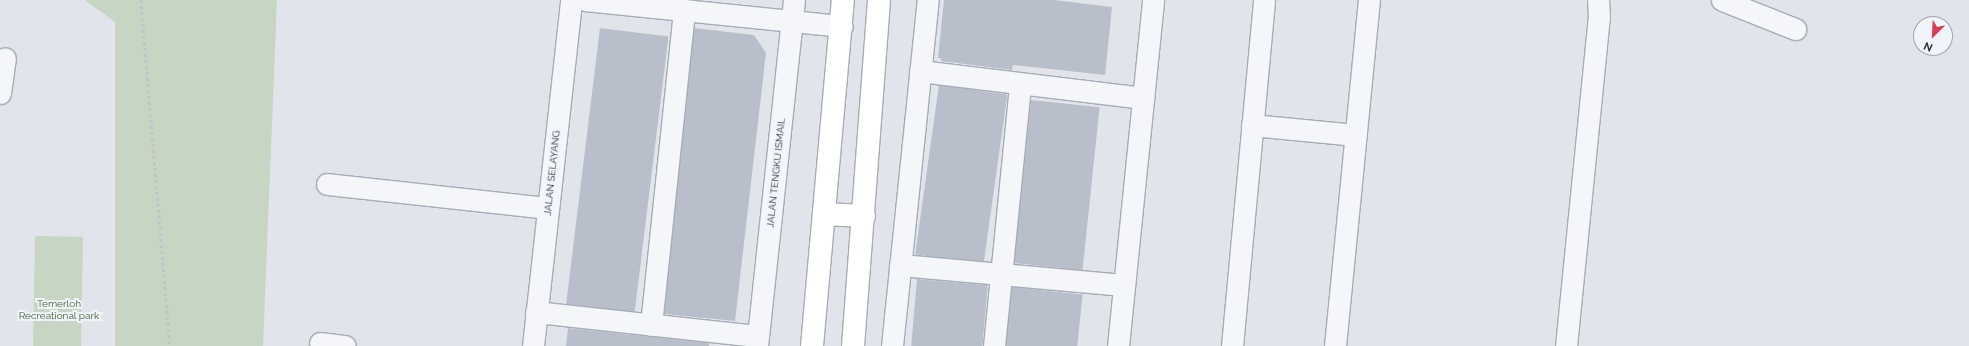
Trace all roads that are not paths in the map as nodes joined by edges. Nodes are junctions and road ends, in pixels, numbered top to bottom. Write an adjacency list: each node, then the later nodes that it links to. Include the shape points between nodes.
1 (571, 0): 24 (street, JALAN SELAYANG)
2 (586, 0): 12 (street)
3 (794, 0): 13 (street, JALAN TENGKU ISMAIL)
4 (843, 0): 14 (main road)
5 (879, 0): 26 (main road)
6 (928, 0): 17 (street)
7 (1153, 0): 20 (street)
8 (1264, 0): 21 (street)
9 (1369, 0): 22 (street)
10 (1598, 0): 45 (street, via 1599,18)
11 (1722, 0): 15 (street)
12 (675, 6): 13 (street); 32 (street)
13 (793, 21): 14 (street); 33 (street, JALAN TENGKU ISMAIL)
14 (842, 26): 25 (main road)
15 (1795, 29)
16 (5, 58): 19 (street)
17 (920, 71): 18 (street); 27 (street)
18 (1020, 84): 20 (street); 28 (street)
19 (0, 93)
20 (1143, 98): 29 (street)
21 (1252, 125): 22 (street); 43 (street)
22 (1356, 135): 44 (street)
23 (327, 184): 24 (street)
24 (548, 208): 31 (street, JALAN SELAYANG)
25 (824, 214): 26 (main road); 30 (main road)
26 (864, 216): 39 (main road)
27 (900, 265): 28 (street); 40 (street)
28 (1001, 274): 29 (street); 41 (street)
29 (1124, 285): 42 (street)
30 (816, 310): 37 (main road); 38 (main road)
31 (536, 312): 32 (street); 36 (street, JALAN SELAYANG)
32 (651, 325): 33 (street)
33 (758, 341)
34 (320, 343): 35 (street)
35 (346, 346)
36 (533, 346)
37 (805, 346)
38 (812, 346)
39 (853, 346)
40 (892, 346)
41 (994, 346)
42 (1118, 346)
43 (1232, 346)
44 (1335, 346)
45 (1566, 346)

